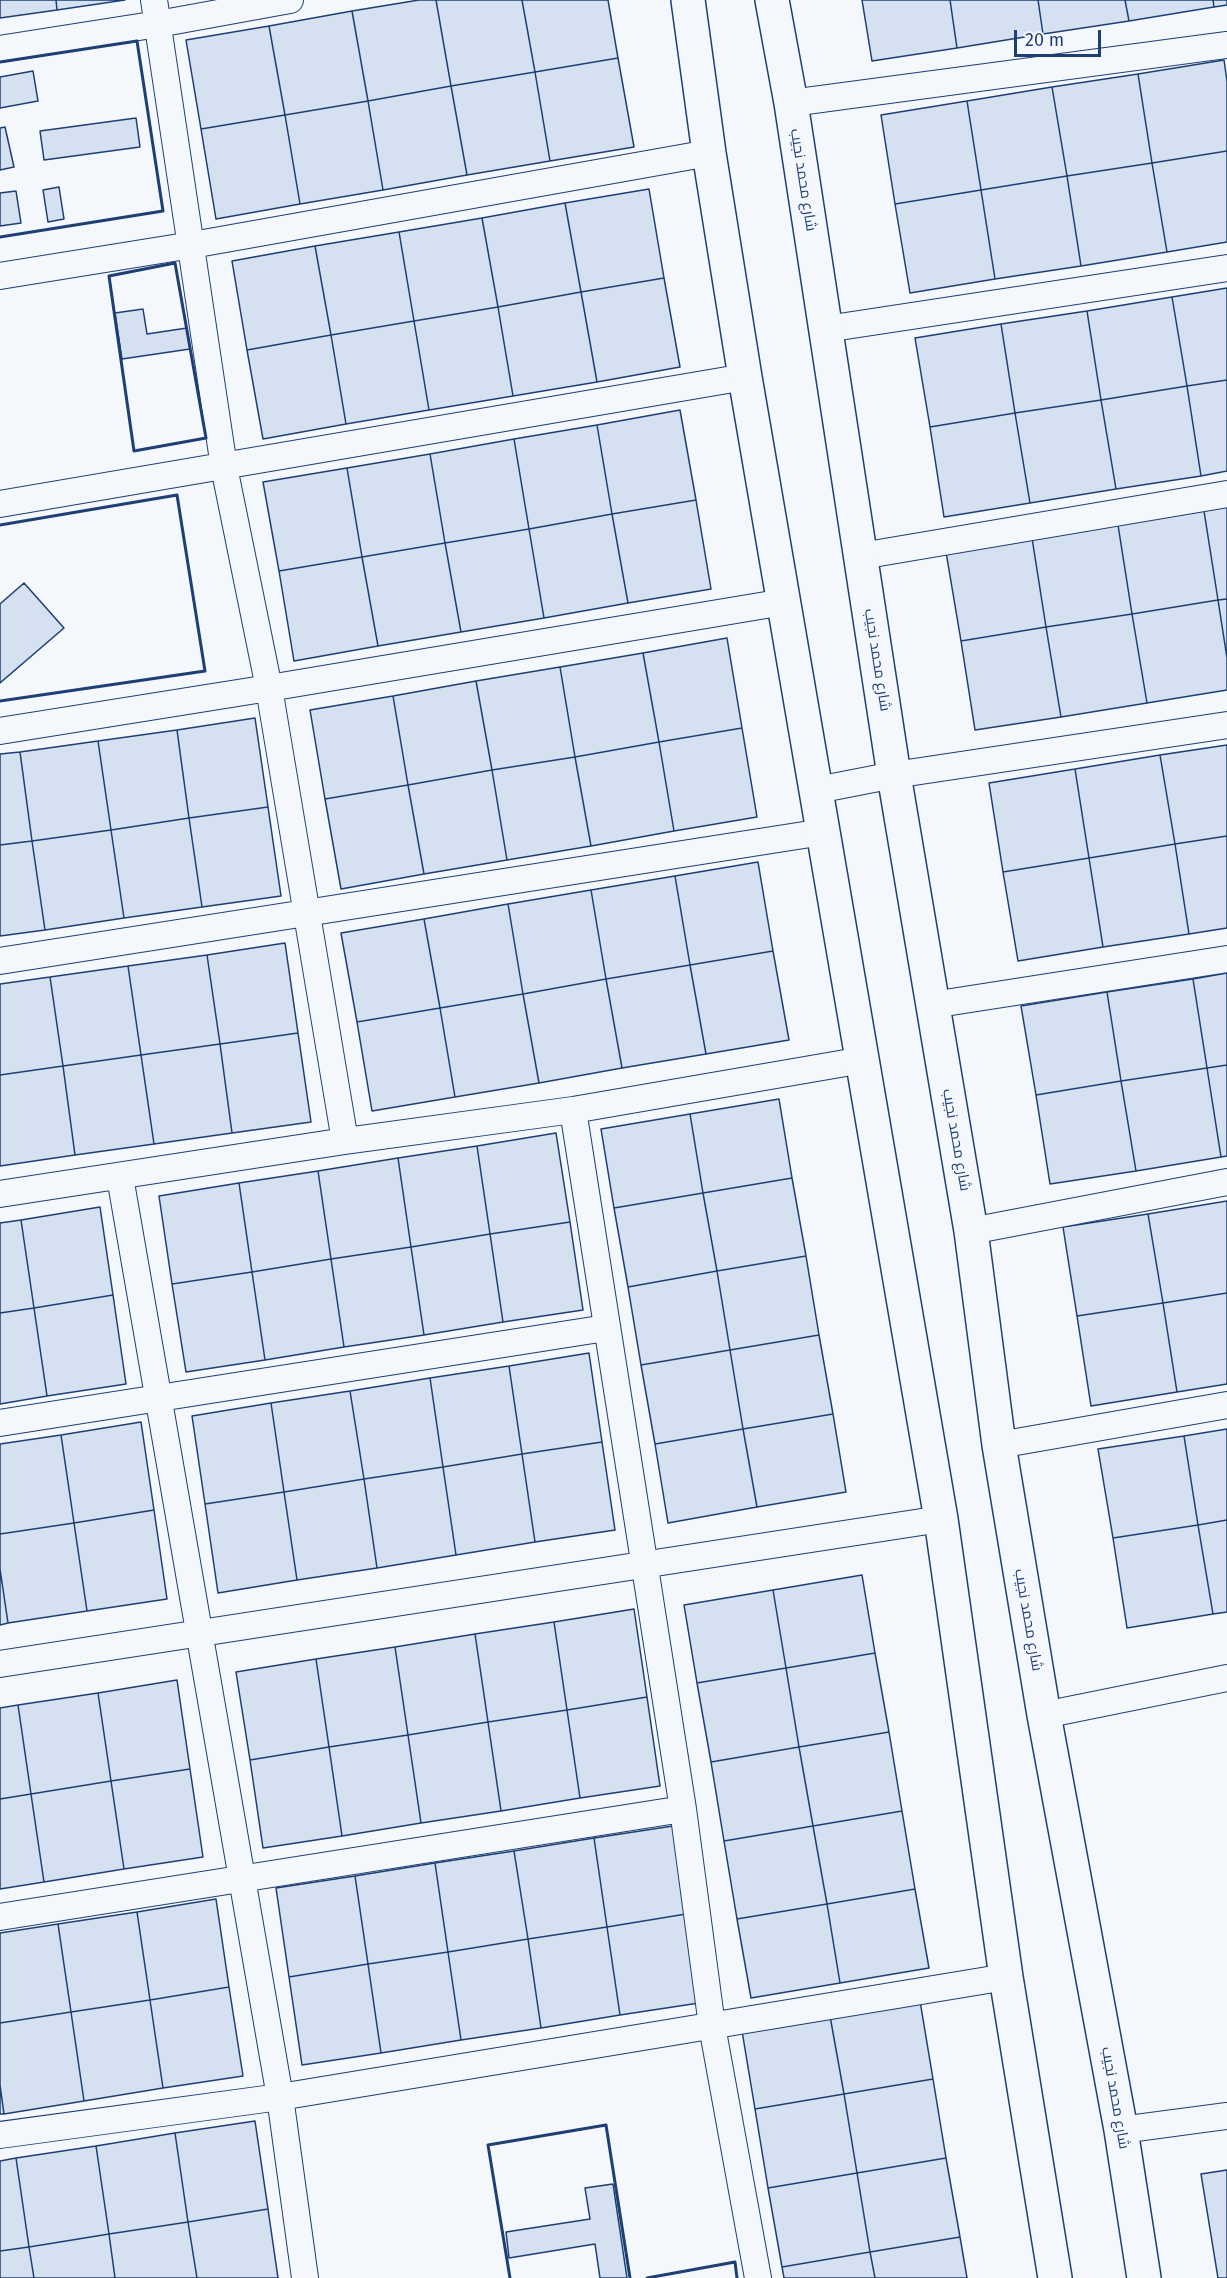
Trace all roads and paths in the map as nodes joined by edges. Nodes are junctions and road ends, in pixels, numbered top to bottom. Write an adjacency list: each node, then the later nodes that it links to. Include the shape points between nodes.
1 (290, 0): 4 (street)
2 (688, 0): 8 (main road)
3 (772, 0): 7 (main road, شارع محمد نجيب)
4 (156, 12): 6 (street); 9 (street)
5 (1227, 45): 7 (street)
6 (0, 49)
7 (790, 103): 12 (main road, شارع محمد نجيب)
8 (709, 153): 9 (street); 13 (main road)
9 (192, 245): 11 (street); 14 (street)
10 (1227, 268): 12 (street)
11 (0, 276)
12 (826, 329): 17 (main road, شارع محمد نجيب)
13 (745, 377): 14 (street); 18 (main road)
14 (224, 467): 16 (street); 19 (street)
15 (1227, 494): 17 (street)
16 (0, 504)
17 (861, 556): 22 (main road, شارع محمد نجيب)
18 (784, 602): 19 (street); 23 (main road)
19 (269, 688): 21 (street); 25 (street)
20 (1227, 725): 22 (street)
21 (0, 730)
22 (894, 775): 23 (street); 28 (main road, شارع محمد نجيب)
23 (817, 790): 24 (main road)
24 (823, 832): 25 (street); 29 (main road)
25 (307, 914): 27 (street); 31 (street)
26 (1227, 959): 28 (street)
27 (0, 961)
28 (932, 1005): 35 (main road, شارع محمد نجيب)
29 (862, 1060): 30 (street); 41 (main road)
30 (573, 1110): 31 (street); 36 (street)
31 (345, 1141): 32 (street)
32 (120, 1177): 34 (street); 37 (street)
33 (1227, 1182): 35 (street)
34 (0, 1194)
35 (971, 1231): 40 (main road, شارع محمد نجيب)
36 (606, 1328): 37 (street); 42 (street)
37 (158, 1398): 39 (street); 43 (street)
38 (1227, 1405): 40 (street)
39 (0, 1423)
40 (999, 1445): 46 (main road, شارع محمد نجيب)
41 (941, 1519): 42 (street); 50 (main road)
42 (645, 1565): 43 (street); 47 (street)
43 (199, 1633): 44 (street); 48 (street)
44 (0, 1664)
45 (1227, 1678): 46 (street)
46 (1044, 1716): 54 (main road, شارع محمد نجيب)
47 (683, 1809): 48 (street); 51 (street)
48 (242, 1878): 49 (street); 52 (street)
49 (0, 1917)
50 (1006, 1977): 51 (street); 58 (main road)
51 (712, 2026): 52 (street); 57 (street)
52 (280, 2097): 55 (street); 56 (street)
53 (1227, 2116): 54 (street)
54 (1121, 2130): 59 (main road, شارع محمد نجيب)
55 (0, 2135)
56 (305, 2278)
57 (758, 2278)
58 (1055, 2278)
59 (1144, 2278)

